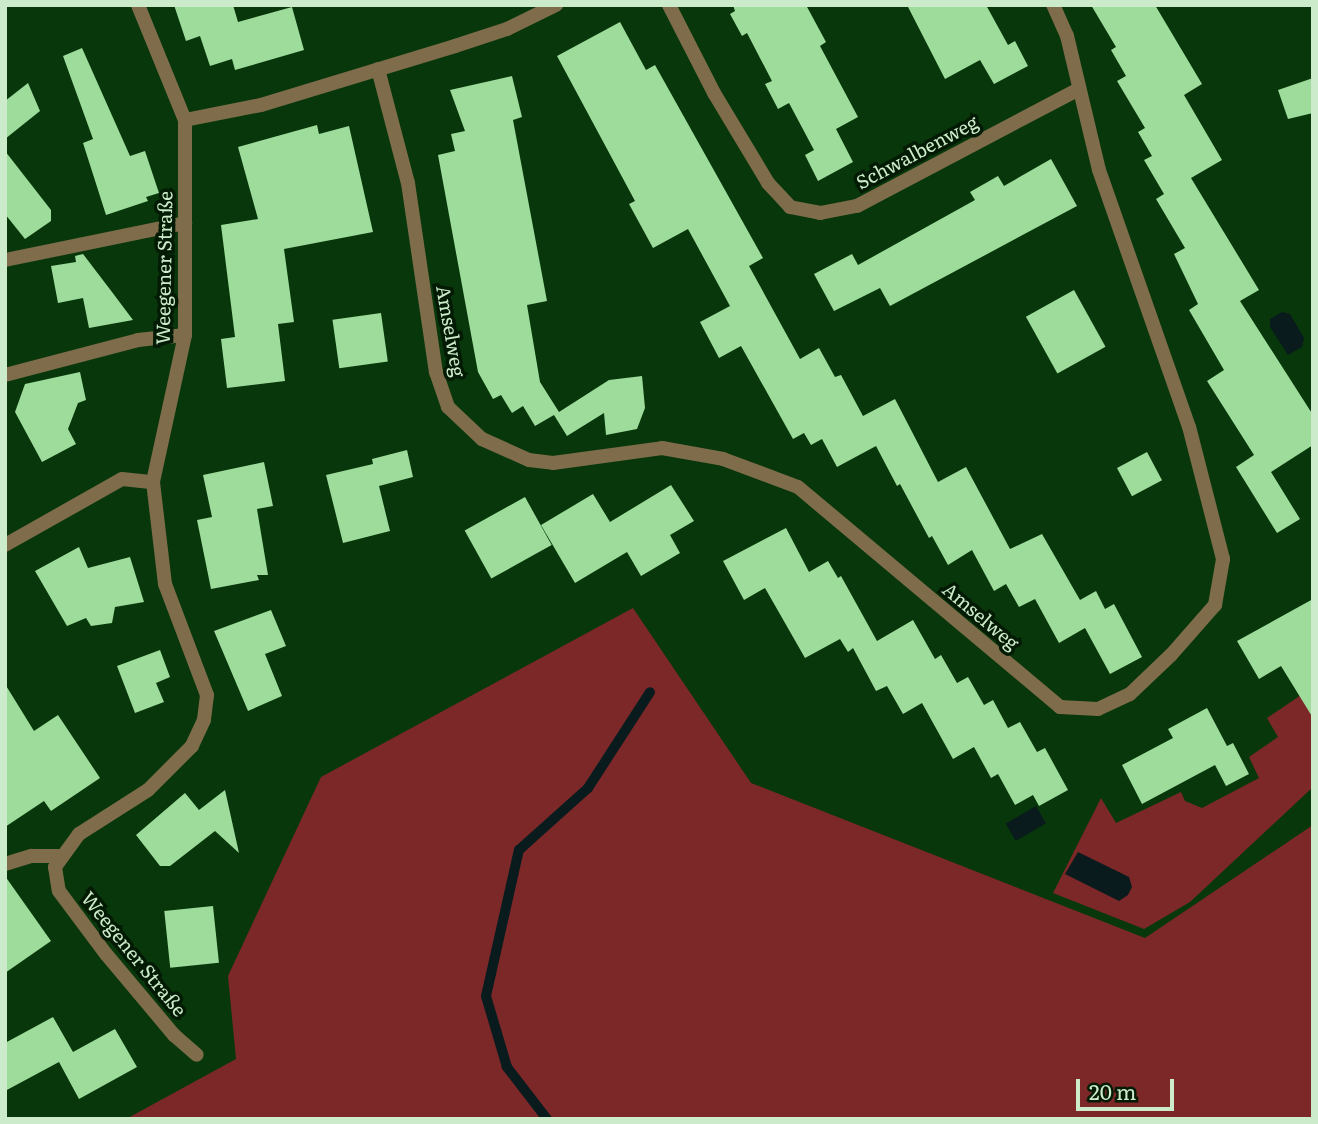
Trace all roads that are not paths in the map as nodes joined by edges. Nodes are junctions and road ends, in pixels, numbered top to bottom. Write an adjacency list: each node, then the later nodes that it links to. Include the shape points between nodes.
1 (138, 5): 7 (street)
2 (556, 5): 5 (street, via 507,29)
3 (669, 5): 6 (street, Schwalbenweg, via 714,93 768,183 790,207 820,213 857,206)
4 (1054, 5): 6 (street, Amselweg, via 1067,36)
5 (378, 69): 6 (street, Amselweg, via 408,183 436,372 448,407 482,439 529,460 553,463 662,448 723,459 798,487 1060,707 1098,709 1130,694 1215,605 1223,559 1189,427 1099,170); 7 (street, via 261,105)
6 (1079, 89)
7 (186, 120): 8 (street, Weegener Straße)
8 (185, 223): 9 (street); 10 (street, Weegener Straße)
9 (5, 260)
10 (185, 335): 11 (street, via 138,340); 12 (street, Weegener Straße)
11 (5, 375)
12 (153, 482): 13 (street, via 122,478); 14 (street, Weegener Straße, via 165,584 207,695 204,720 192,746 148,790 79,834)
13 (5, 545)
14 (60, 856): 15 (street, via 32,856); 16 (street, Weegener Straße, via 55,867 59,891 174,1035)
15 (5, 864)
16 (197, 1055)

